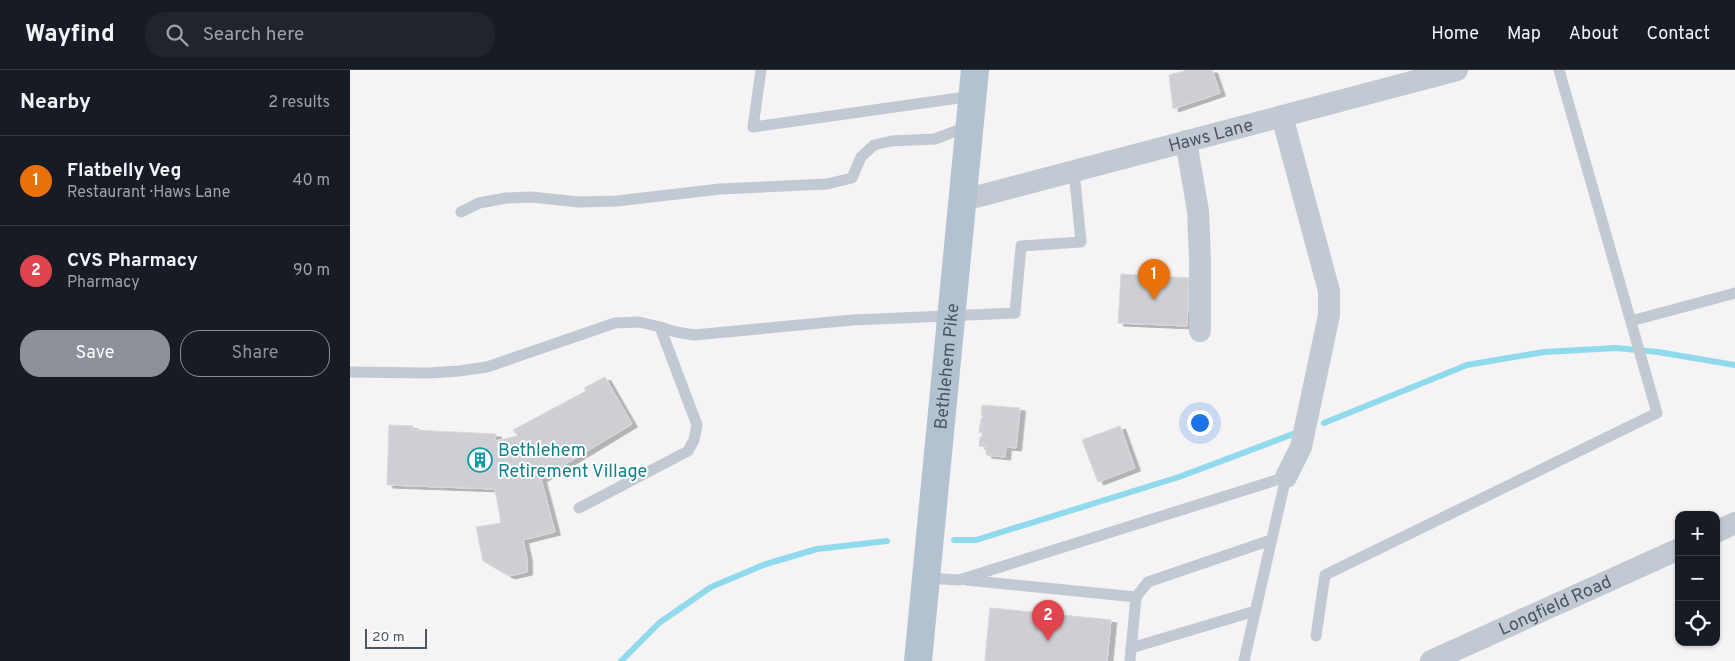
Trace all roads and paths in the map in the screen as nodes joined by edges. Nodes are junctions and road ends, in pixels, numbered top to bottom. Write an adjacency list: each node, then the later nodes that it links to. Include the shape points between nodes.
1 (761, 70): 4 (lane, via 753,127)
2 (1458, 70): 5 (street, Haws Lane)
3 (1560, 70): 13 (lane)
4 (974, 83): 6 (main road, Bethlehem Pike)
5 (1282, 116): 7 (street, Haws Lane); 17 (street, via 1329,290 1329,315 1301,447)
6 (970, 125): 9 (main road, Bethlehem Pike); 10 (lane, via 935,139 874,145 861,157 852,178 827,184 720,189 617,201 506,198 479,203)
7 (1186, 141): 8 (street, Haws Lane); 15 (street, via 1198,211)
8 (1074, 171): 9 (street, Haws Lane); 12 (lane, via 1081,242 1021,246 1015,313)
9 (964, 200): 12 (main road, Bethlehem Pike)
10 (461, 212)
11 (1735, 293): 13 (lane)
12 (951, 317): 14 (lane, via 854,320 694,335); 23 (main road, Bethlehem Pike)
13 (1631, 321): 27 (lane, via 1657,413 1325,575)
14 (660, 326): 16 (lane, via 639,322 615,323 487,367 428,373); 18 (lane, via 697,425 694,440 688,451)
15 (1200, 331)
16 (350, 372)
17 (1286, 477): 21 (lane); 24 (lane)
18 (579, 508)
19 (1735, 523): 20 (street)
20 (1720, 530)
21 (1271, 540): 25 (lane, via 1148,582); 26 (lane)
22 (1675, 551): 32 (street, Longfield Road)
23 (926, 578): 24 (lane); 29 (main road, Bethlehem Pike)
24 (959, 580): 25 (lane)
25 (1136, 597): 28 (lane)
26 (1255, 612): 28 (lane); 31 (lane)
27 (1316, 636)
28 (1131, 648): 30 (lane)
29 (918, 661)
30 (1130, 661)
31 (1244, 661)
32 (1431, 661)

